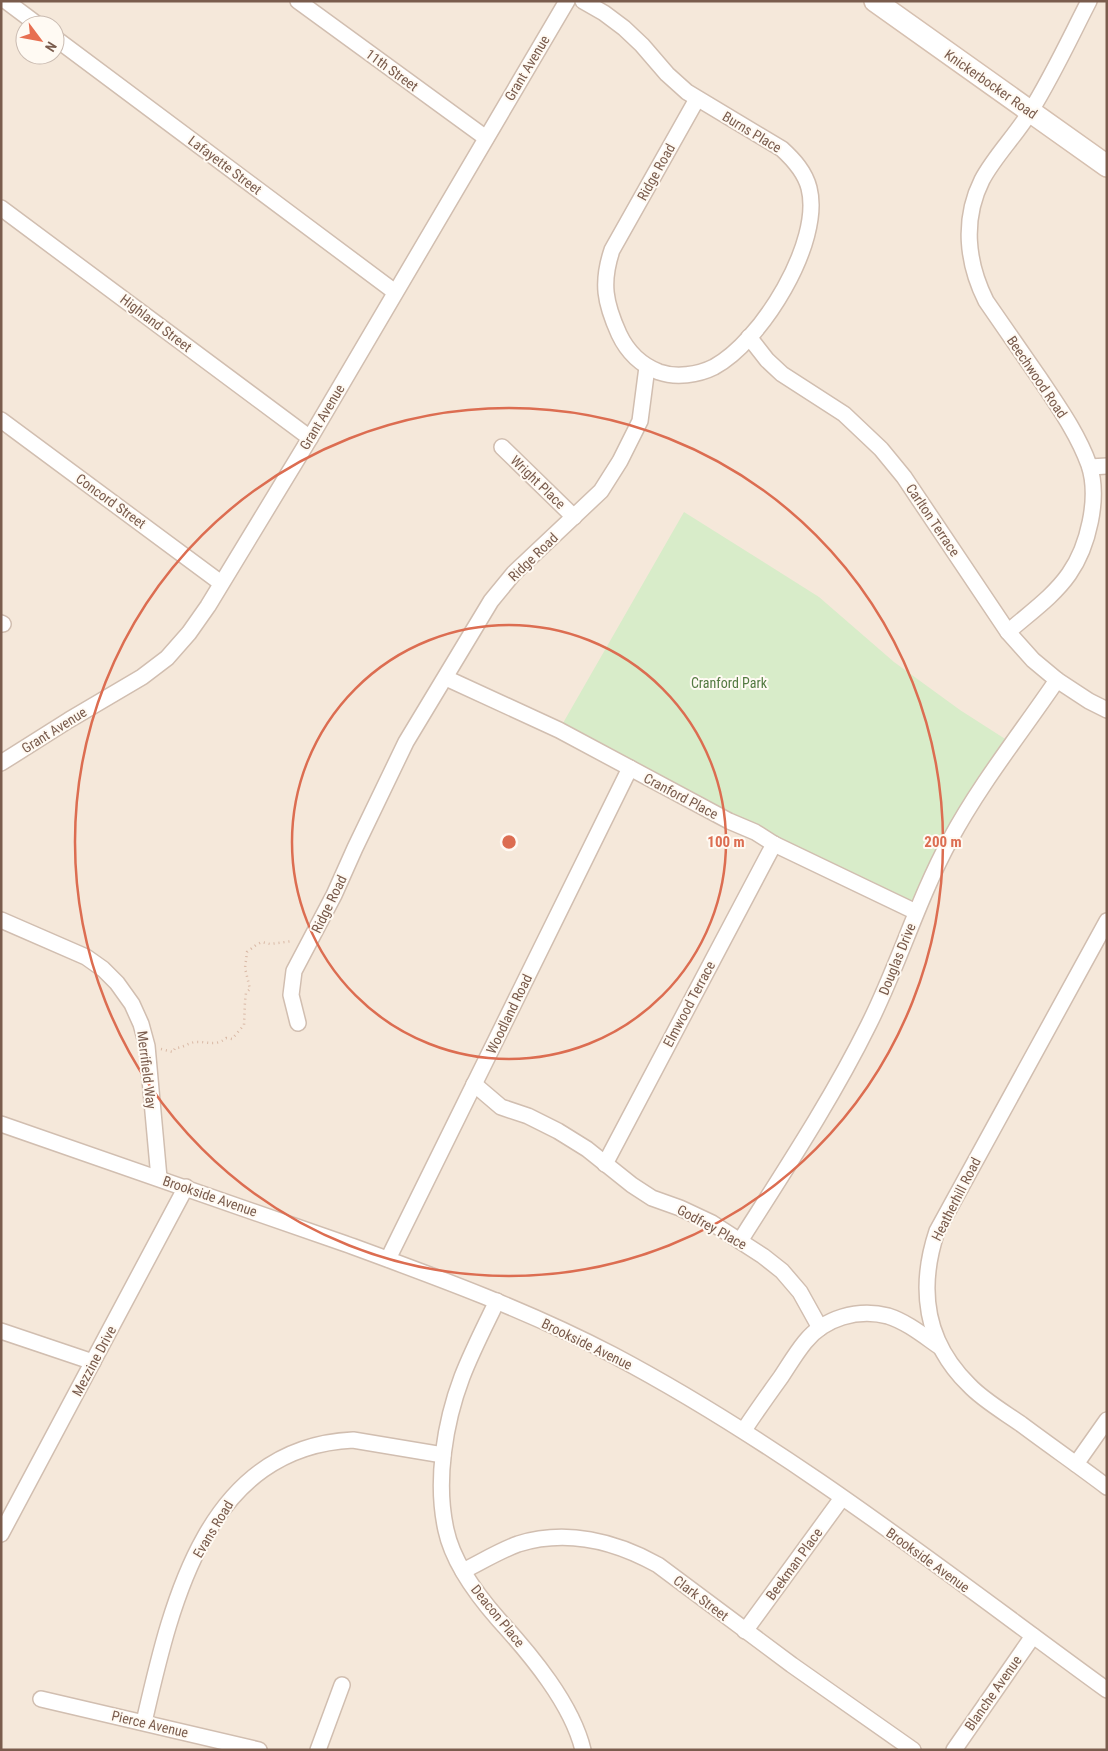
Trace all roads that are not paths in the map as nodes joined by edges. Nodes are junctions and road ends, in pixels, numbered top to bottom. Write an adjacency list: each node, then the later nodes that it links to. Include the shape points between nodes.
1 (6, 1): 7 (street)
2 (298, 1): 11 (street, 11th Street)
3 (567, 1): 11 (street, Grant Avenue)
4 (583, 1): 9 (street, Burns Place, via 624,28 667,74)
5 (875, 1): 10 (main road, Knickerbocker Road)
6 (1089, 1): 10 (street, Beechwood Road)
7 (25, 15)
8 (65, 45): 14 (street, Lafayette Street)
9 (697, 99): 15 (street, Burns Place, via 782,149 794,160 809,187 811,217 795,269 780,297); 16 (street, Ridge Road, via 606,266 604,285 612,319 621,338)
10 (1030, 112): 12 (main road, Knickerbocker Road); 21 (street, Beechwood Road, via 982,180 974,200 969,242 971,262 986,301 1060,408)
11 (486, 138): 14 (street, Grant Avenue)
12 (1107, 166)
13 (1, 208): 18 (street, Highland Street)
14 (395, 292): 18 (street, Grant Avenue)
15 (749, 337): 16 (street, Burns Place, via 727,358 697,373 664,374); 24 (street, Carlton Terrace, via 782,374 844,414 881,449 904,477)
16 (647, 367): 22 (street, Ridge Road, via 640,421 601,491)
17 (1, 420): 23 (street, Concord Street)
18 (310, 438): 23 (street, Grant Avenue)
19 (502, 447): 22 (street, Wright Place)
20 (1107, 466): 21 (street)
21 (1090, 467): 24 (street, Beechwood Road, via 1092,515 1079,556 1053,592)
22 (574, 517): 25 (street, Ridge Road, via 514,573 491,601)
23 (221, 583): 28 (street, Grant Avenue, via 189,633 167,658 142,677)
24 (1008, 632): 26 (street, Carlton Terrace, via 1033,660)
25 (446, 678): 29 (street, Cranford Place, via 559,730); 34 (street, Ridge Road, via 406,742 334,895 294,971 292,994)
26 (1057, 680): 27 (street, Carlton Terrace); 31 (street, Douglas Drive, via 973,800 950,839)
27 (1107, 710)
28 (1, 764)
29 (630, 768): 30 (street, Cranford Place); 35 (street, Woodland Road)
30 (774, 844): 31 (street, Cranford Place); 37 (street, Elmwood Terrace)
31 (916, 912): 40 (street, Douglas Drive, via 870,1022 845,1071)
32 (1, 920): 38 (street, Merrifield Way, via 86,957 117,983 132,1004 147,1049)
33 (1107, 921): 45 (street, Heatherhill Road, via 937,1231 926,1275 931,1321)
34 (298, 1023)
35 (474, 1084): 37 (street, Godfrey Place, via 501,1107 558,1131); 41 (street, Woodland Road)
36 (1, 1124): 38 (street, Brookside Avenue)
37 (604, 1164): 40 (street, Godfrey Place, via 652,1198 704,1219)
38 (158, 1178): 39 (street, Brookside Avenue)
39 (186, 1187): 41 (street, Brookside Avenue); 46 (street, Mezzine Drive)
40 (740, 1241): 43 (street, Godfrey Place, via 782,1271 808,1304)
41 (388, 1259): 42 (street, Brookside Avenue)
42 (496, 1301): 48 (street, Brookside Avenue, via 610,1354); 49 (street, Deacon Place, via 462,1376 451,1410)
43 (820, 1328): 45 (street, via 836,1319 870,1313 902,1322); 48 (street, via 806,1341)
44 (1, 1331): 46 (street)
45 (940, 1347): 50 (street, Heatherhill Road, via 952,1367 974,1390)
46 (93, 1362): 53 (street, Mezzine Drive)
47 (1107, 1420): 50 (street)
48 (744, 1430): 52 (street, Brookside Avenue)
49 (443, 1455): 54 (street, Deacon Place, via 446,1531); 60 (street, Evans Road, via 343,1440 294,1452 252,1477 223,1507 191,1566 162,1645)
50 (1076, 1464): 51 (street, Heatherhill Road)
51 (1107, 1487)
52 (842, 1498): 55 (street, Beekman Place); 56 (street, Brookside Avenue)
53 (3, 1529)
54 (463, 1571): 55 (street, Clark Street, via 518,1544 565,1537 592,1540 637,1553 658,1565); 63 (street, Deacon Place, via 561,1700 580,1735)
55 (745, 1631): 64 (street, Clark Street)
56 (1032, 1636): 58 (street, Brookside Avenue); 65 (street, Blanche Avenue)
57 (342, 1685): 62 (street)
58 (1107, 1690)
59 (41, 1699): 60 (street, Pierce Avenue)
60 (144, 1722): 61 (street, Pierce Avenue)
61 (258, 1750)
62 (318, 1750)
63 (583, 1750)
64 (912, 1750)
65 (954, 1750)

